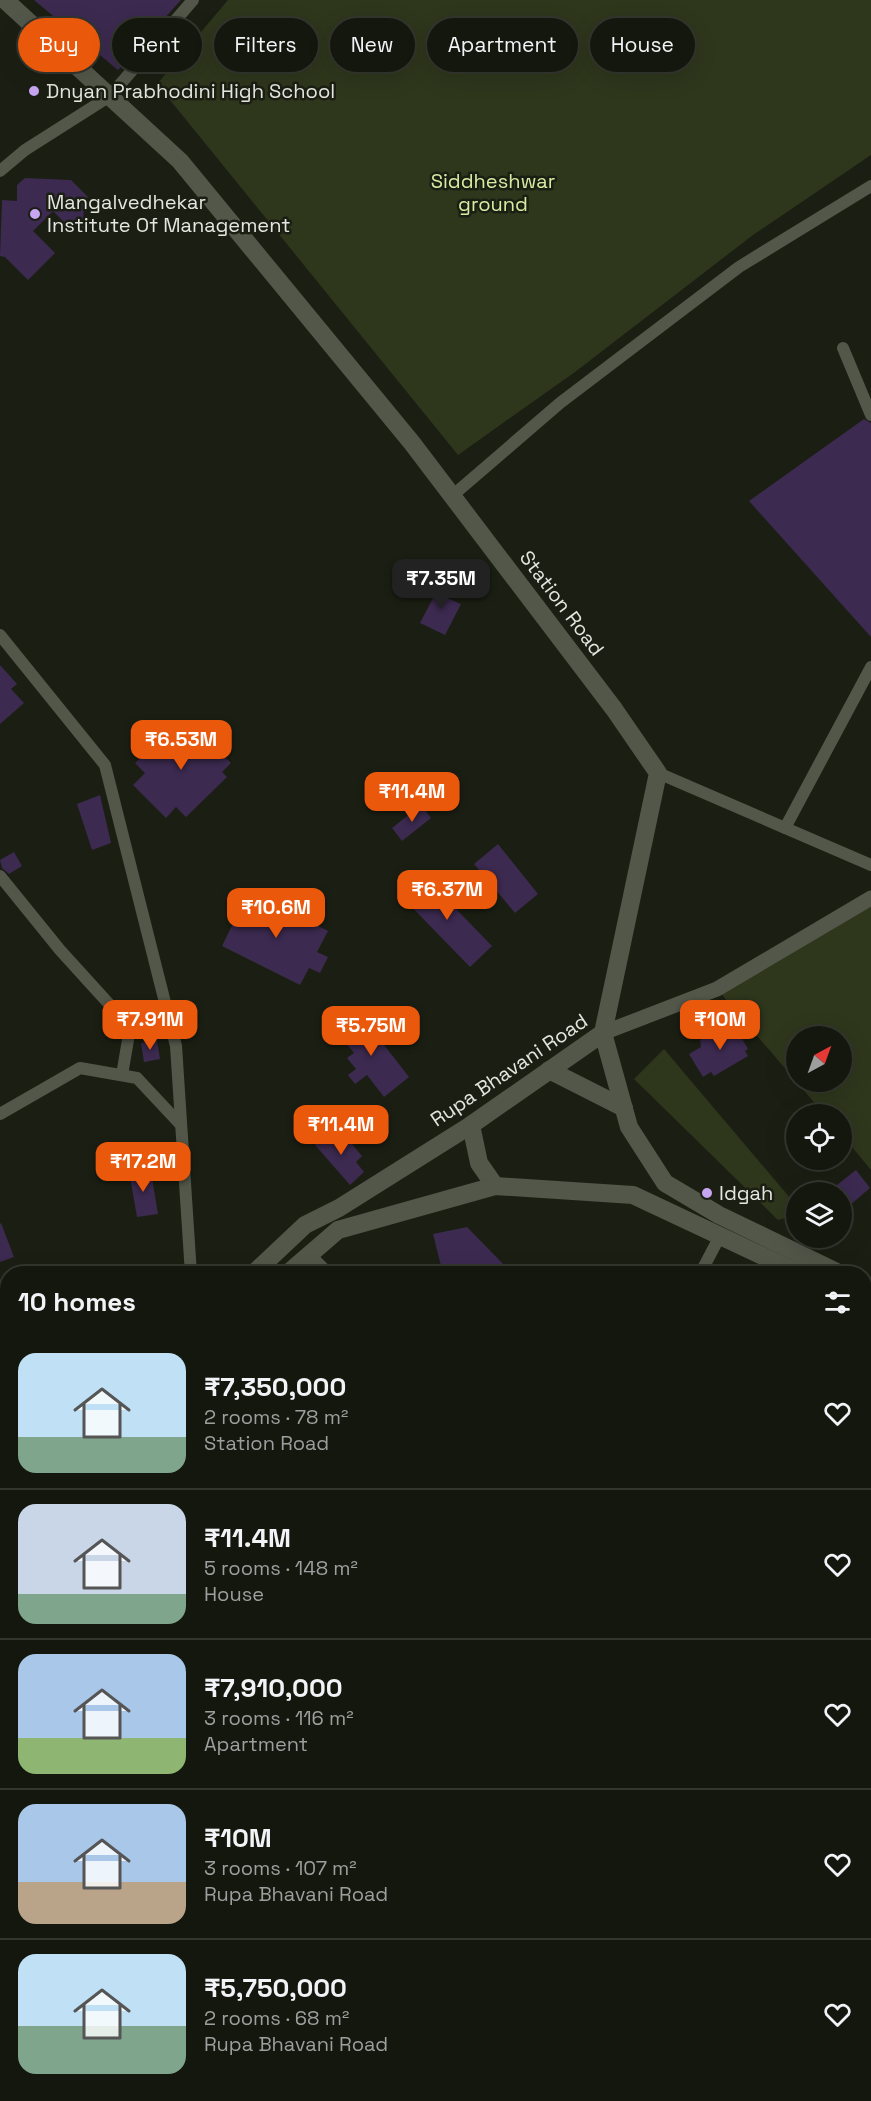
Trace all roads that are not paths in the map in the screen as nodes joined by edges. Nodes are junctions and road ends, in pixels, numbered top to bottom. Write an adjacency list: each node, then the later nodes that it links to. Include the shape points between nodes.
1 (5, 0): 3 (main road, Station Road)
2 (193, 0): 3 (street)
3 (110, 96): 4 (street, via 25,150); 8 (main road, Station Road, via 180,161)
4 (0, 171)
5 (871, 186): 8 (street, via 739,267 560,403)
6 (843, 348): 7 (street)
7 (871, 415)
8 (452, 496): 11 (main road, Station Road, via 614,709)
9 (0, 635): 21 (street, via 105,765 176,1046)
10 (871, 667): 12 (street)
11 (658, 774): 12 (street); 16 (main road)
12 (785, 828): 13 (street)
13 (871, 865)
14 (0, 876): 18 (street, via 119,1016 129,1034)
15 (871, 898): 16 (street, Rupa Bhavani Road, via 717,989)
16 (603, 1033): 17 (main road, Rupa Bhavani Road); 19 (main road)
17 (549, 1070): 19 (main road); 22 (main road, Rupa Bhavani Road)
18 (122, 1075): 20 (street, via 81,1068); 21 (street, via 137,1078)
19 (624, 1108): 32 (main road, via 629,1127 665,1183 719,1215)
20 (0, 1114)
21 (181, 1125): 26 (street)
22 (471, 1125): 23 (main road, via 479,1163); 27 (main road, Rupa Bhavani Road, via 305,1225)
23 (495, 1186): 24 (main road, via 633,1195); 25 (main road, via 338,1230)
24 (720, 1236): 30 (street); 31 (main road)
25 (309, 1254): 28 (main road); 29 (street)
26 (190, 1266)
27 (261, 1266)
28 (295, 1266)
29 (321, 1266)
30 (704, 1266)
31 (784, 1266)
32 (824, 1266)

